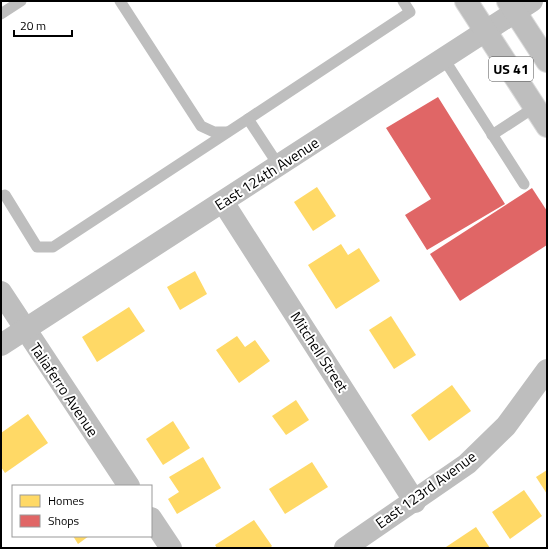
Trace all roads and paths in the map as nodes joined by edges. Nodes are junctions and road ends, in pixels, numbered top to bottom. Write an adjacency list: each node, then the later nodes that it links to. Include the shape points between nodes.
1 (21, 1): 6 (lane)
2 (120, 1): 13 (lane, via 200,126 214,132)
3 (402, 1): 11 (lane, via 410,12)
4 (466, 1): 7 (street, US 41)
5 (518, 5): 7 (street, East 124th Avenue); 9 (street, US 41)
6 (1, 14)
7 (486, 32): 8 (street, East 124th Avenue); 10 (street, US 41)
8 (444, 59): 14 (lane); 15 (street, East 124th Avenue)
9 (547, 61)
10 (535, 107): 12 (street, US 41); 14 (lane)
11 (248, 119): 13 (lane); 15 (lane)
12 (547, 126)
13 (228, 132): 17 (lane, via 53,247 37,247)
14 (492, 135): 16 (lane)
15 (279, 166): 18 (street, East 124th Avenue)
16 (524, 184)
17 (5, 195)
18 (223, 202): 20 (street, East 124th Avenue); 24 (street, Mitchell Street)
19 (1, 292): 20 (street, Taliaferro Avenue)
20 (24, 329): 21 (street, East 124th Avenue); 23 (street, Taliaferro Avenue)
21 (1, 345)
22 (547, 370): 24 (street, East 123rd Avenue, via 506,426 467,464)
23 (128, 485)
24 (415, 502): 27 (street, East 123rd Avenue)
25 (152, 520): 26 (street)
26 (171, 548)
27 (345, 548)

